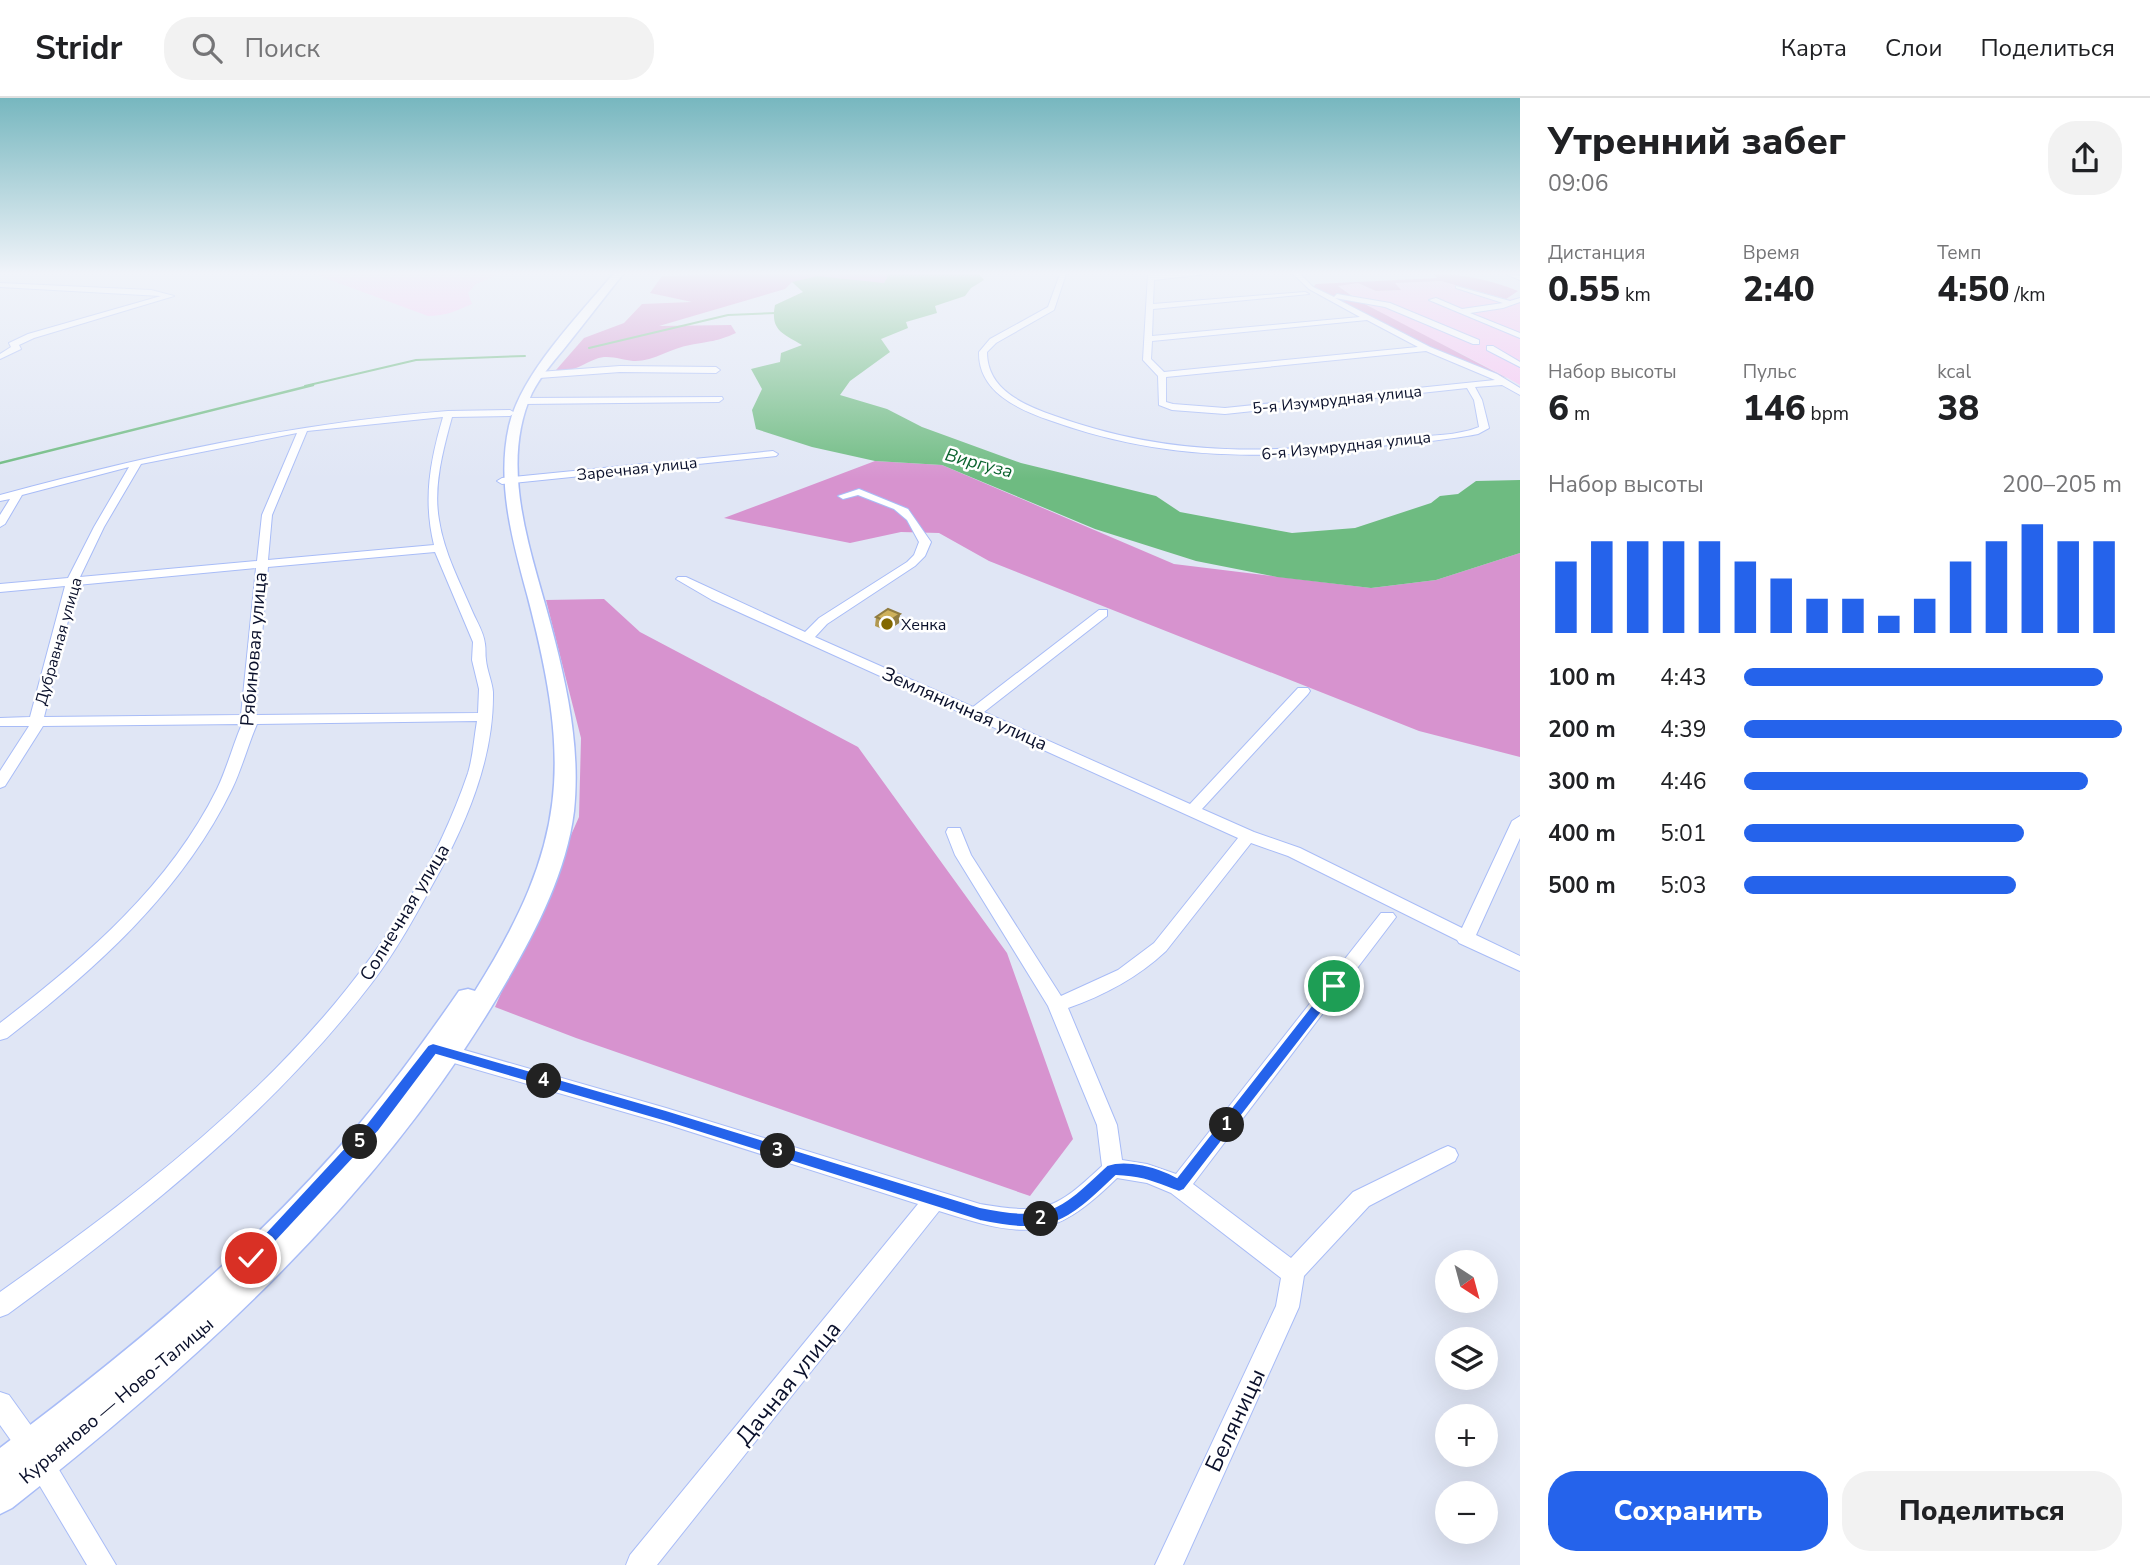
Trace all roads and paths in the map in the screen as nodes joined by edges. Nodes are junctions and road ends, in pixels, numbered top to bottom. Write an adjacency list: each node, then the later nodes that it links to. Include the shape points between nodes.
1 (17, 342): 9 (street, via 12,345 16,350)
2 (556, 342): 20 (main road, Курьяново — Ново-Талицы, via 530,375)
3 (564, 342): 12 (main road, Курьяново — Ново-Талицы)
4 (992, 342): 17 (street, 6-я Изумрудная улица, via 983,352 983,371 992,384 1028,409 1109,437 1209,453 1264,455 1475,432 1484,428)
5 (1147, 342): 13 (street, via 1146,360)
6 (1415, 342): 8 (street)
7 (1490, 348): 10 (street)
8 (1427, 349): 13 (street); 14 (street)
9 (0, 357)
10 (1520, 365)
11 (716, 370): 12 (street)
12 (539, 374): 20 (main road, Курьяново — Ново-Талицы)
13 (1162, 374): 17 (street, 5-я Изумрудная улица, via 1162,403 1225,411)
14 (1494, 376): 15 (street); 16 (street)
15 (1520, 379)
16 (1503, 382): 17 (street, 5-я Изумрудная улица); 18 (street)
17 (1470, 386)
18 (1520, 392)
19 (719, 399): 20 (street)
20 (516, 407): 21 (street); 25 (main road, Курьяново — Ново-Талицы)
21 (448, 414): 22 (street); 30 (street, Солнечная улица, via 432,494)
22 (303, 429): 24 (street); 31 (street, Рябиновая улица, via 267,515)
23 (773, 454): 25 (street, Заречная улица)
24 (137, 463): 26 (street); 33 (street, Дубравная улица)
25 (507, 481): 53 (main road, Курьяново — Ново-Талицы, via 558,692 566,755 563,815 542,884 516,942)
26 (18, 493): 28 (street); 29 (street)
27 (843, 496): 36 (street, via 859,492 904,508 925,542 911,564 823,621)
28 (0, 498)
29 (0, 524)
30 (441, 548): 31 (street); 39 (street, Солнечная улица, via 479,642)
31 (261, 564): 33 (street); 40 (street, Рябиновая улица)
32 (682, 579): 36 (street, Земляничная улица)
33 (72, 582): 34 (street); 42 (street, Дубравная улица)
34 (0, 588)
35 (1103, 612): 38 (street)
36 (807, 637): 38 (street, Земляничная улица)
37 (1303, 691): 44 (street)
38 (976, 712): 44 (street, Земляничная улица)
39 (485, 717): 40 (street); 59 (street, Солнечная улица, via 476,772 449,839 409,913 366,978 305,1050 218,1137 103,1232)
40 (251, 720): 42 (street); 52 (street, Рябиновая улица, via 223,792 183,859 109,943)
41 (0, 722): 42 (street)
42 (38, 722): 43 (street, Дубравная улица)
43 (0, 783)
44 (1193, 810): 47 (street, Земляничная улица)
45 (1520, 821): 49 (street)
46 (954, 832): 51 (street, via 963,855)
47 (1248, 836): 49 (street, Земляничная улица, via 1294,852); 51 (street, via 1144,962 1116,981)
48 (1387, 917): 56 (street)
49 (1465, 939): 50 (street, Земляничная улица)
50 (1520, 964)
51 (1057, 1004): 55 (street, via 1107,1125)
52 (0, 1033)
53 (441, 1051): 57 (street); 61 (main road, Курьяново — Ново-Талицы, via 357,1170 266,1267 219,1313)
54 (1448, 1155): 58 (street, via 1361,1199)
55 (1113, 1169): 56 (street, via 1138,1170); 57 (street, via 1073,1207 1035,1220 1011,1221)
56 (1179, 1186): 58 (street)
57 (936, 1200): 65 (street, Дачная улица)
58 (1292, 1273): 66 (street, Беляницы, via 1287,1307)
59 (0, 1306)
60 (0, 1404): 61 (street)
61 (36, 1456): 62 (main road, Курьяново — Ново-Талицы); 63 (main road, Курьяново — Ново-Талицы); 64 (street)
62 (0, 1470)
63 (0, 1496)
64 (102, 1565)
65 (640, 1565)
66 (1169, 1565)

